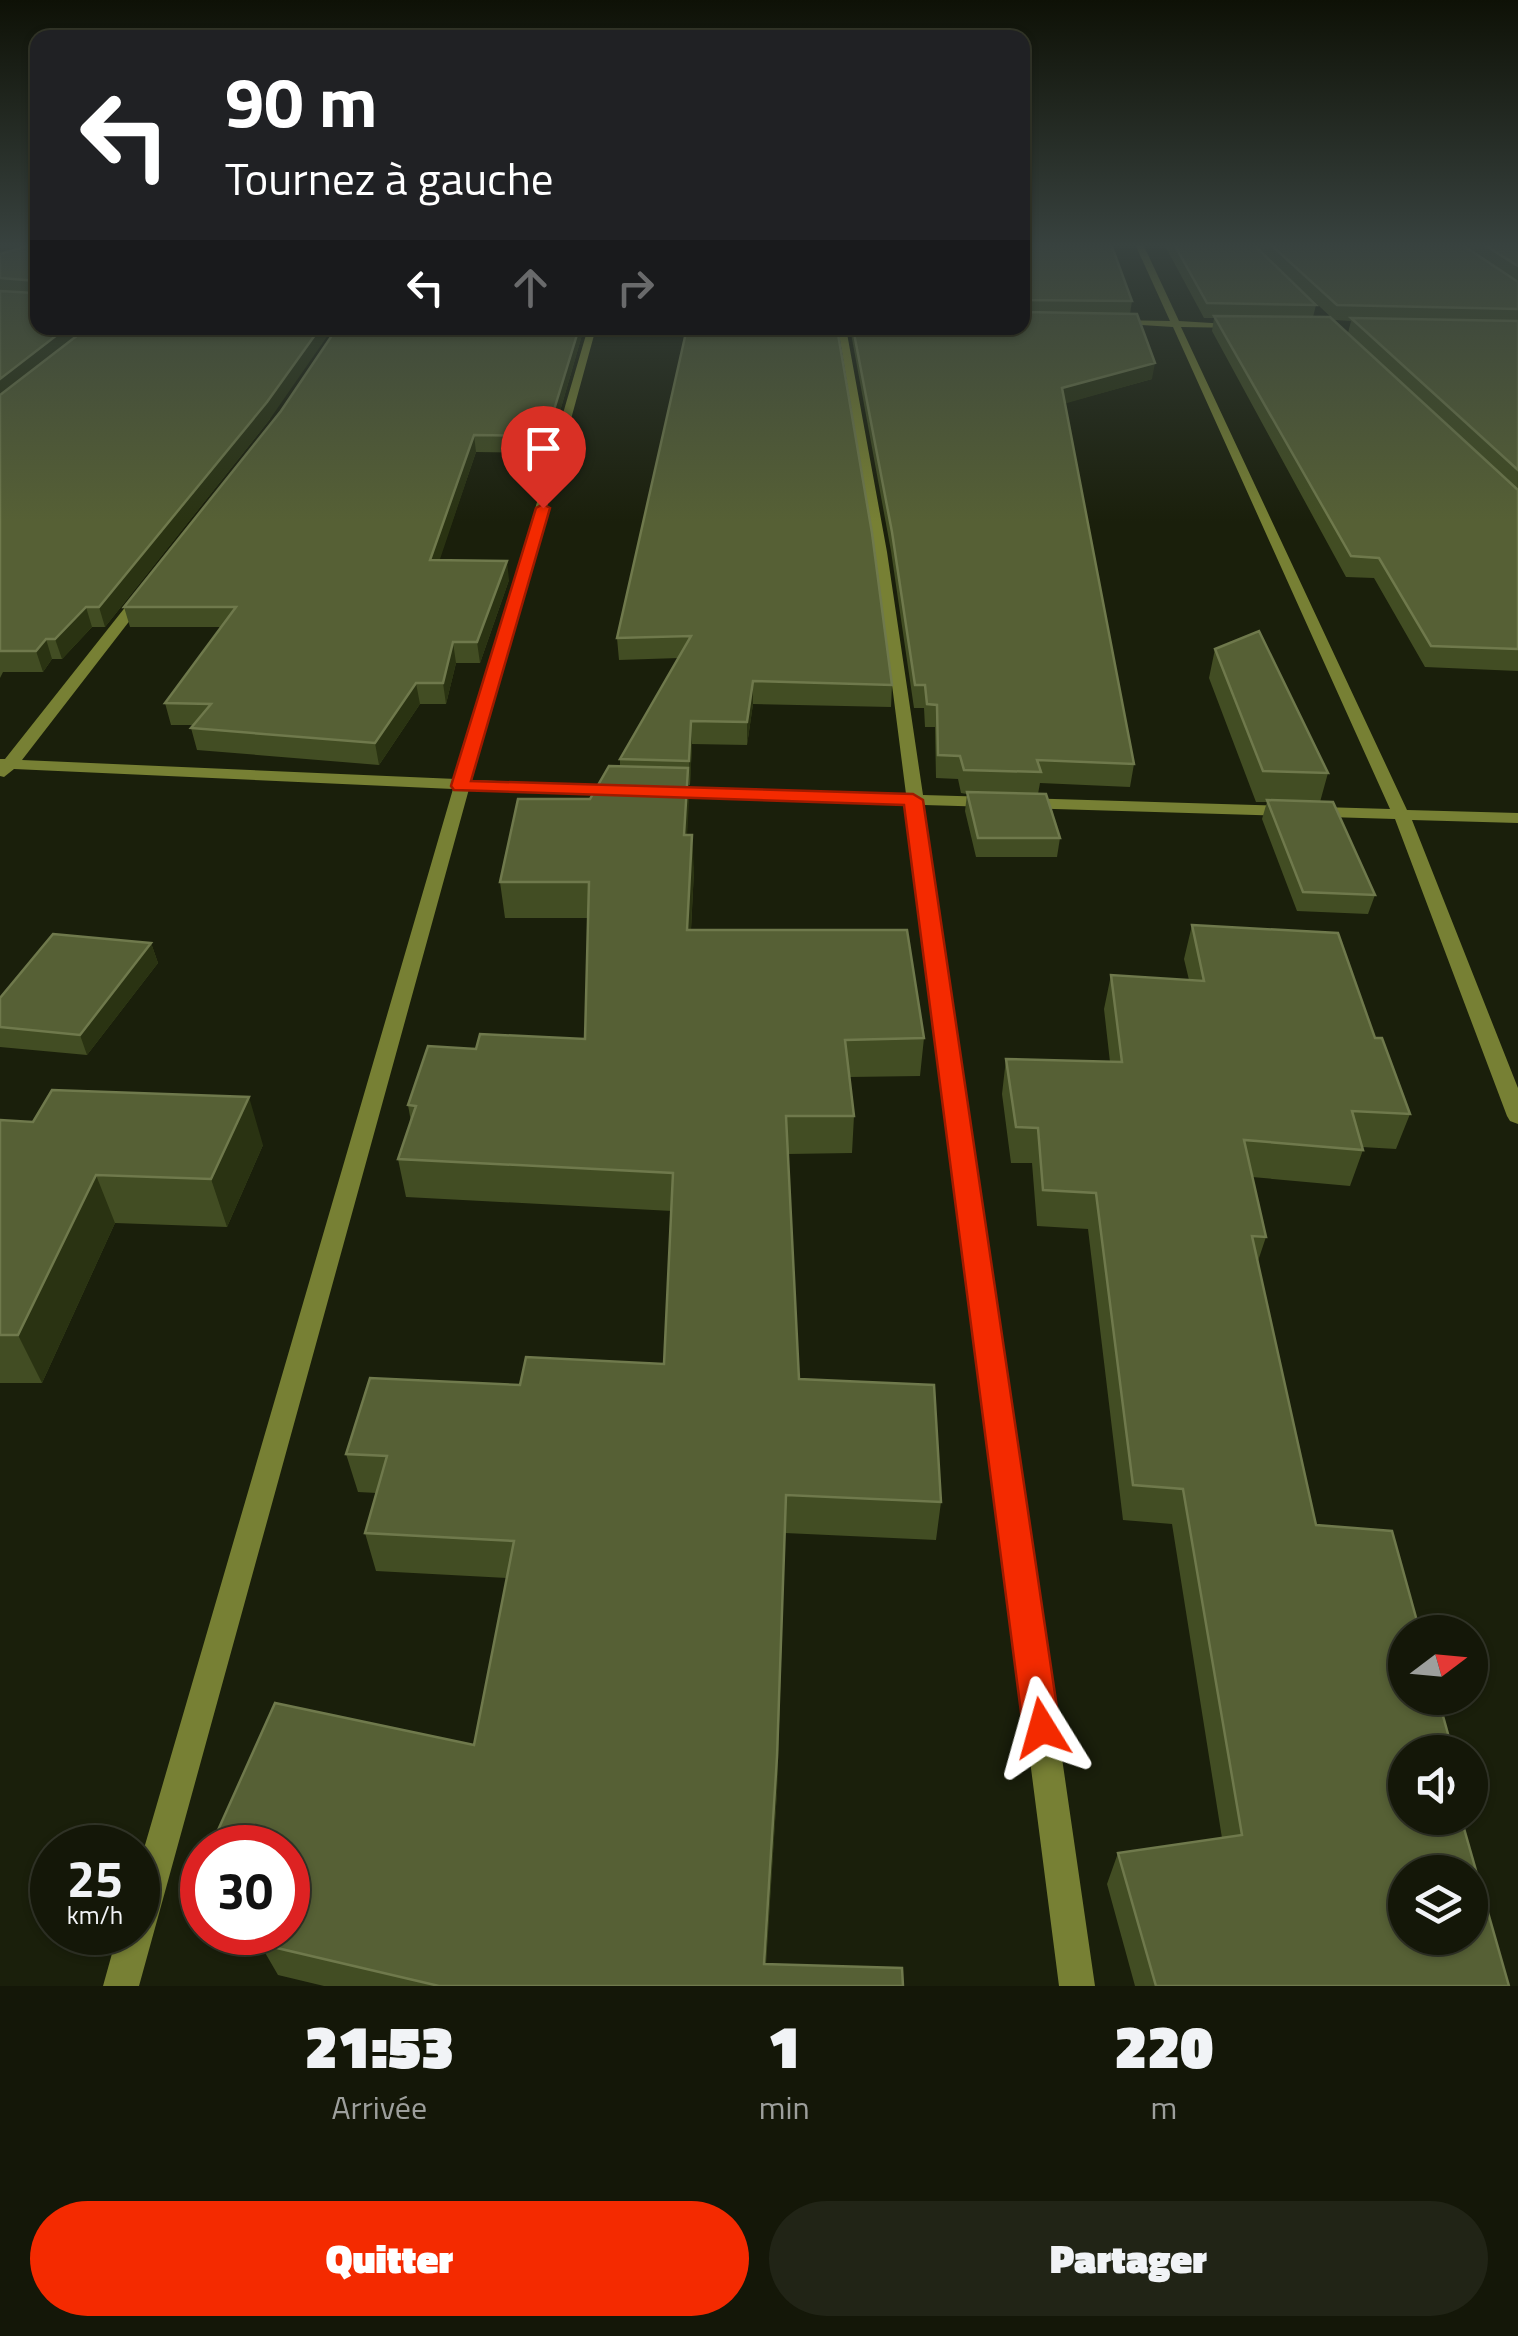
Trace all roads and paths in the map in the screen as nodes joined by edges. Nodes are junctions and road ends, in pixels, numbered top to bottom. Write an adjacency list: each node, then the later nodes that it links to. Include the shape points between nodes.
1 (590, 337): 6 (street)
2 (844, 337): 7 (street, via 881,552)
3 (1181, 337): 8 (street)
4 (155, 578): 5 (street)
5 (3, 768): 6 (street)
6 (460, 786): 7 (street); 11 (street)
7 (913, 800): 8 (street); 14 (street)
8 (1401, 814): 9 (street); 10 (street)
9 (1518, 818)
10 (1518, 1116)
11 (160, 1849)
12 (130, 1955): 13 (street)
13 (121, 1986)
14 (1077, 1986)

